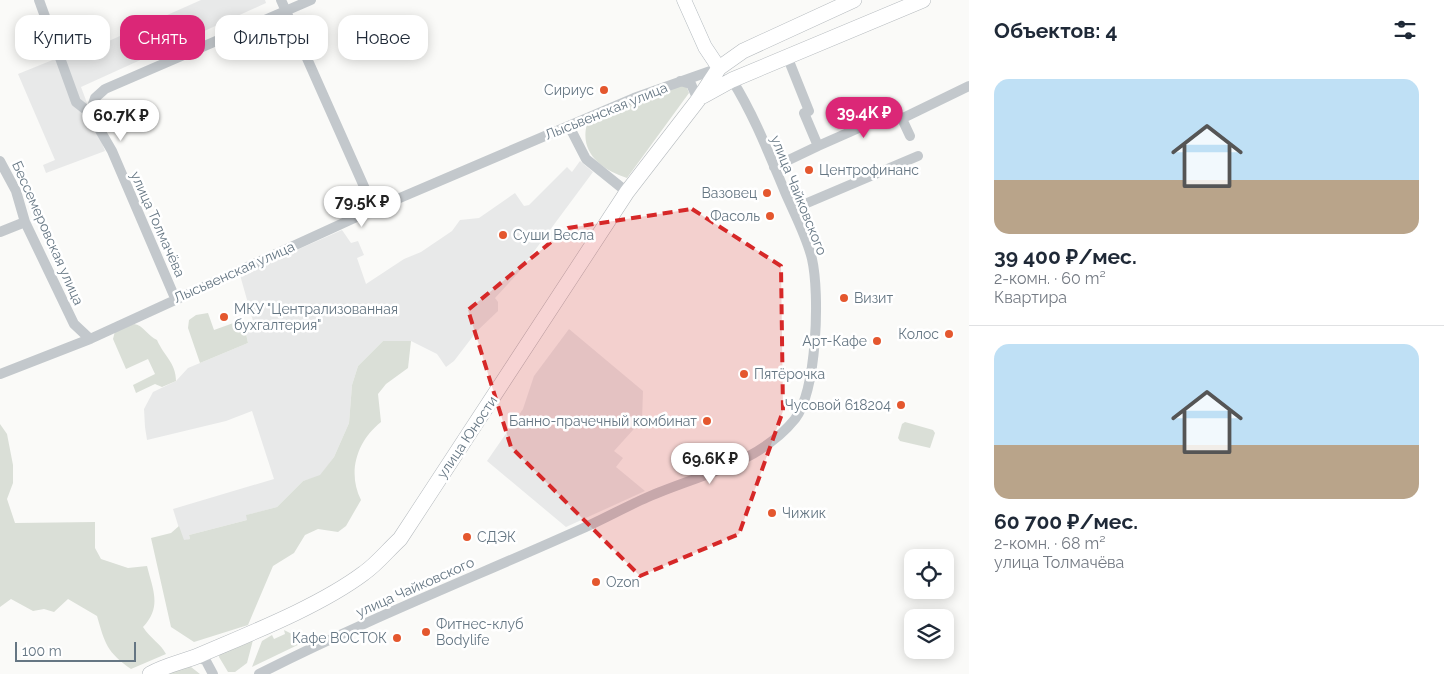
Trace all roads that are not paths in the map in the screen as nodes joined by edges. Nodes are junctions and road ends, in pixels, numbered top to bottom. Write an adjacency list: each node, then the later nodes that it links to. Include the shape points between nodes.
1 (39, 0): 14 (street, улица Толмачёва, via 76,102)
2 (281, 0): 7 (street)
3 (311, 0): 7 (street)
4 (684, 0): 9 (street, via 705,47)
5 (854, 0): 9 (main road, Лысьвенская улица, via 744,51)
6 (923, 0): 8 (main road)
7 (286, 10): 14 (street, via 105,89 95,98); 23 (street)
8 (787, 56): 10 (main road); 18 (street, via 809,111 804,113)
9 (719, 68): 10 (main road); 11 (street, Лысьвенская улица); 13 (main road, Лысьвенская улица)
10 (732, 80): 13 (main road, via 710,90); 21 (street, улица Чайковского)
11 (679, 81): 13 (street, via 691,84); 16 (street, Лысьвенская улица)
12 (969, 86): 15 (street)
13 (698, 100): 22 (main road, улица Юности)
14 (90, 113): 27 (street, улица Толмачёва, via 112,151)
15 (901, 119): 17 (street); 18 (street, via 895,112)
16 (569, 126): 22 (street, via 586,159); 23 (street, Лысьвенская улица)
17 (910, 136)
18 (818, 146): 21 (street)
19 (918, 156): 24 (street)
20 (0, 161): 25 (street, Бессемеровская улица, via 20,200)
21 (774, 167): 24 (street, улица Чайковского)
22 (627, 192): 30 (main road, улица Юности, via 400,539 366,572 339,591)
23 (374, 209): 27 (street, Лысьвенская улица)
24 (793, 209): 33 (street, улица Чайковского, via 812,259 814,358 796,418 763,448 314,646)
25 (25, 222): 26 (street); 28 (street, Бессемеровская улица, via 74,324)
26 (0, 232)
27 (175, 298): 28 (street, Лысьвенская улица)
28 (90, 339): 29 (street, Лысьвенская улица)
29 (0, 374)
30 (197, 656): 31 (main road, улица Юности); 32 (street, via 206,661)
31 (150, 674)
32 (213, 674)
33 (259, 674)

